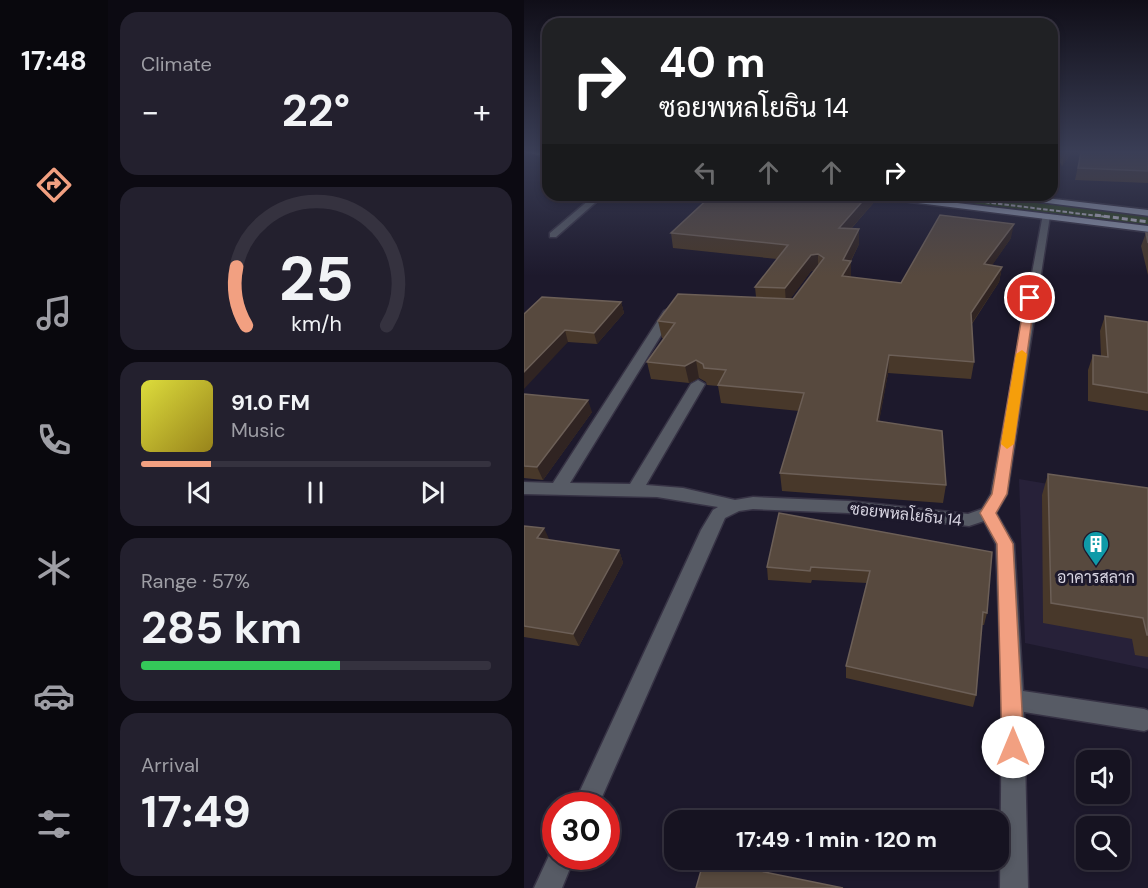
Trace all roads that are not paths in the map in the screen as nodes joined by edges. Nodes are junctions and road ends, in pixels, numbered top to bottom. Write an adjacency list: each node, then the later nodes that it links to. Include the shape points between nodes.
1 (1058, 200): 4 (main road)
2 (593, 201): 7 (street)
3 (920, 201): 5 (main road)
4 (1148, 213)
5 (1046, 216): 6 (main road); 14 (street, via 1000,494)
6 (1148, 229)
7 (553, 235)
8 (686, 304): 11 (street, via 675,304)
9 (698, 384): 12 (street)
10 (524, 488): 11 (street, ซอยพหลโยธิน 14)
11 (558, 489): 12 (street, ซอยพหลโยธิน 14)
12 (635, 490): 13 (street, ซอยพหลโยธิน 14, via 697,495)
13 (735, 506): 14 (street, ซอยพหลโยธิน 14, via 753,503 849,507 969,520); 17 (street, via 719,514 710,530)
14 (988, 513): 15 (street, via 1005,544)
15 (1013, 700): 16 (street); 20 (street)
16 (1144, 720)
17 (591, 792)
18 (556, 870): 19 (street)
19 (548, 888)
20 (1014, 888)

